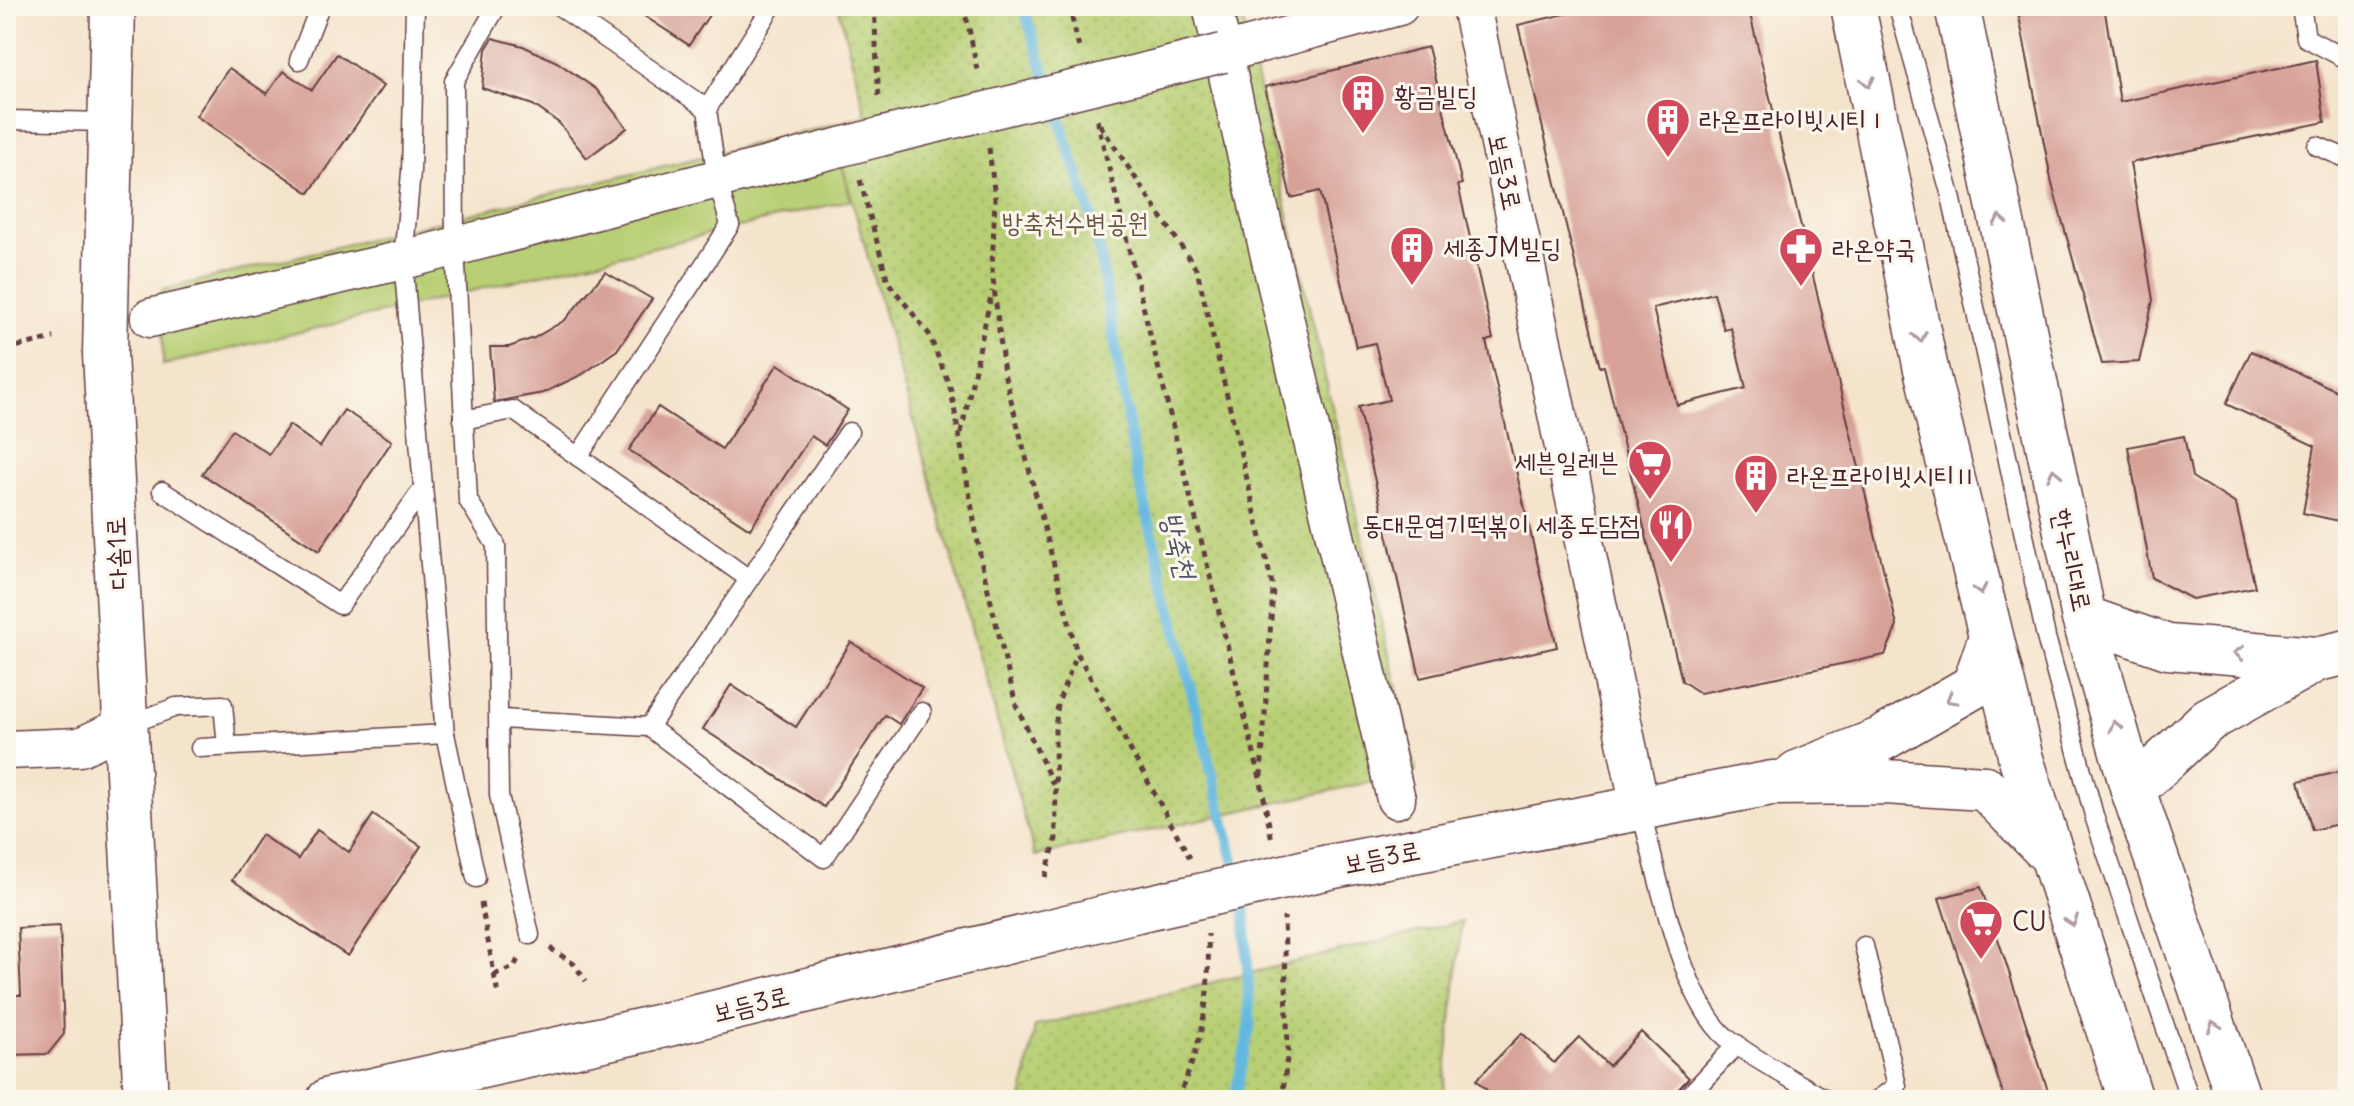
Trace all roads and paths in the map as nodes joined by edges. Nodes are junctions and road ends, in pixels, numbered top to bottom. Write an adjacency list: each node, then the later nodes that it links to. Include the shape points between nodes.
1 (113, 6): 26 (street, 다솜1로)
2 (320, 6): 18 (lane)
3 (415, 6): 33 (lane)
4 (497, 6): 32 (lane, via 454,81)
5 (559, 6): 22 (lane)
6 (772, 6): 22 (lane)
7 (874, 6): 27 (path)
8 (961, 6): 21 (path)
9 (1069, 6): 20 (path)
10 (1212, 6): 17 (street)
11 (1399, 6): 17 (street)
12 (1471, 6): 62 (street, 보듬3로)
13 (1853, 6): 46 (street, one-way to 46, via 1925,365)
14 (1898, 6): 83 (lane, via 1951,196 2050,652 2095,819)
15 (1957, 6): 45 (street, 한누리대로, one-way to 15)
16 (2301, 6): 19 (lane, via 2306,38)
17 (1223, 53): 27 (street, bridge); 61 (street)
18 (299, 60)
19 (2348, 60)
20 (1084, 68)
21 (980, 86)
22 (707, 109): 31 (lane)
23 (1094, 109): 25 (path)
24 (6, 120): 26 (lane)
25 (1097, 120): 57 (path); 57 (path, via 1197,270 1273,588)
26 (109, 122): 51 (street, 다솜1로, via 105,354)
27 (865, 140): 31 (street); 40 (path, via 888,282 939,353)
28 (988, 143): 34 (path, via 995,198)
29 (2317, 146): 30 (lane)
30 (2348, 159)
31 (717, 179): 32 (street); 41 (lane, via 730,225)
32 (455, 246): 33 (street); 38 (lane)
33 (403, 260): 35 (street); 42 (lane)
34 (993, 286): 40 (path); 47 (path, via 1004,373)
35 (150, 318)
36 (54, 338): 37 (path)
37 (6, 349)
38 (463, 420): 41 (lane, via 513,410); 50 (lane, via 468,500 496,545)
39 (849, 432): 44 (lane)
40 (961, 436): 60 (path, via 982,565 1016,705)
41 (578, 457): 44 (lane)
42 (422, 490): 43 (lane, via 340,605); 53 (lane)
43 (162, 491)
44 (749, 579): 52 (lane)
45 (2084, 618): 48 (street, one-way to 45, via 2168,647); 59 (street, 한누리대로, one-way to 45)
46 (1991, 637): 58 (street, one-way to 58, via 1974,686 1880,740); 64 (street)
47 (1077, 653): 60 (path, via 1058,703); 65 (path)
48 (2332, 655): 59 (street, via 2208,720)
49 (922, 712): 52 (lane, via 824,858)
50 (500, 719): 52 (lane); 70 (lane, via 499,795)
51 (127, 725): 54 (lane, via 176,707 223,705); 56 (street, via 80,747); 75 (street, 다솜1로)
52 (649, 727)
53 (445, 734): 54 (lane); 67 (lane)
54 (227, 746): 55 (lane)
55 (200, 748)
56 (6, 750)
57 (1261, 782): 63 (path)
58 (1772, 783): 62 (street); 64 (street, via 1985,788)
59 (2133, 790): 84 (street, 한누리대로, one-way to 59)
60 (1057, 793): 66 (path, via 1056,839)
61 (1396, 799)
62 (1640, 807): 74 (lane, via 1686,972 1704,1010); 76 (street, 보듬3로, bridge, via 1329,867)
63 (1273, 842)
64 (2051, 855): 82 (street, one-way to 82)
65 (1191, 860)
66 (1045, 877)
67 (476, 878): 73 (path)
68 (1284, 903): 78 (path, via 1288,1050)
69 (1208, 932): 77 (path, via 1210,992 1194,1061)
70 (530, 935): 72 (path, via 574,964)
71 (1864, 946): 81 (lane, via 1897,1086)
72 (586, 981)
73 (498, 995)
74 (1737, 1044): 79 (lane); 80 (lane)
75 (146, 1100)
76 (329, 1100)
77 (1177, 1100)
78 (1282, 1100)
79 (1685, 1100)
80 (1827, 1100)
81 (1877, 1100)
82 (2131, 1100)
83 (2190, 1100)
84 (2239, 1100)

